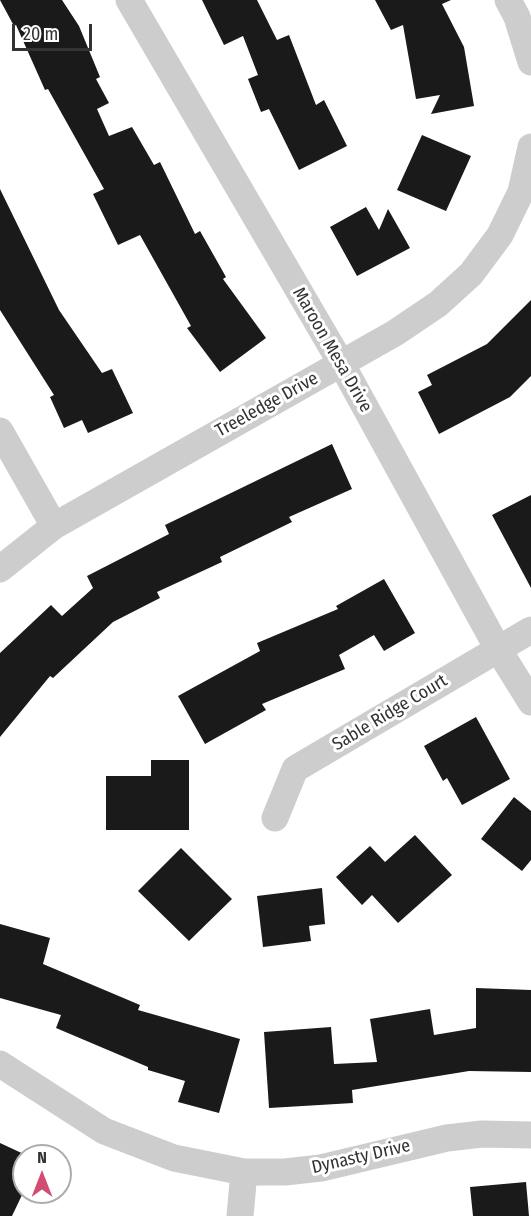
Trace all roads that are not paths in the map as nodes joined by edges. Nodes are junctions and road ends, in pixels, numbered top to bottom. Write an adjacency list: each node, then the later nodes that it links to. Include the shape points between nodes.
1 (129, 0): 5 (street, Maroon Mesa Drive)
2 (508, 0): 3 (street)
3 (531, 62)
4 (531, 147): 5 (street, Treeledge Drive, via 521,192 500,235 471,274 438,304)
5 (341, 363): 7 (street, Treeledge Drive); 10 (street, Maroon Mesa Drive)
6 (0, 431): 7 (street)
7 (54, 526): 8 (street, Treeledge Drive)
8 (0, 569)
9 (531, 630): 10 (street, Sable Ridge Court)
10 (498, 649): 11 (street, Maroon Mesa Drive); 12 (street, Sable Ridge Court, via 295,769)
11 (531, 702)
12 (275, 818)
13 (0, 1064): 15 (street, Dynasty Drive, via 104,1131 174,1158)
14 (531, 1135): 15 (street, Dynasty Drive, via 447,1138 321,1168)
15 (244, 1172): 16 (street)
16 (240, 1216)

